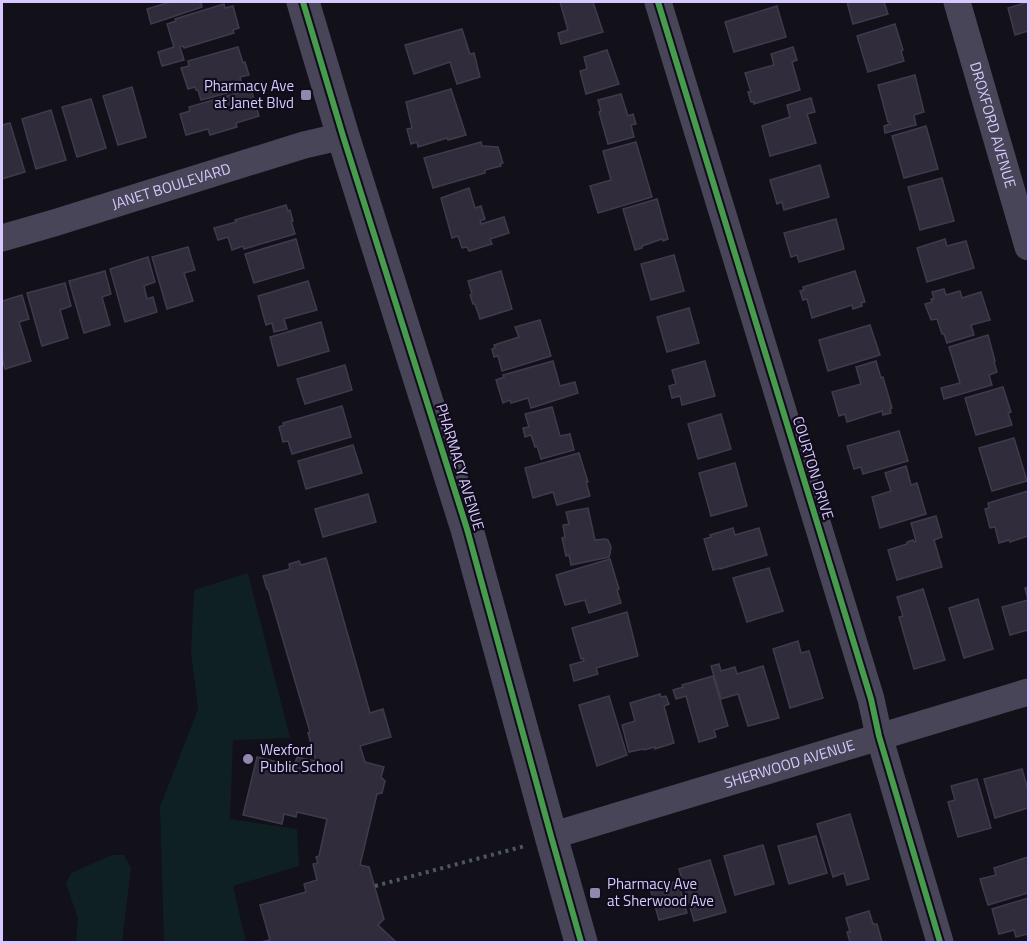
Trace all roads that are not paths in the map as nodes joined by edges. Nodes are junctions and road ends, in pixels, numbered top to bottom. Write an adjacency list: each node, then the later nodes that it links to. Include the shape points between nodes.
1 (303, 2): 4 (street, PHARMACY AVENUE)
2 (658, 2): 8 (street, COURTON DRIVE, via 871,699)
3 (957, 2): 6 (street, DROXFORD AVENUE)
4 (343, 136): 5 (street, JANET BOULEVARD); 9 (street, PHARMACY AVENUE, via 467,529)
5 (2, 238)
6 (1029, 247)
7 (1029, 692): 8 (street, SHERWOOD AVENUE)
8 (879, 736): 9 (street, SHERWOOD AVENUE); 11 (street, COURTON DRIVE)
9 (538, 841): 10 (street, PHARMACY AVENUE)
10 (581, 942)
11 (940, 942)

